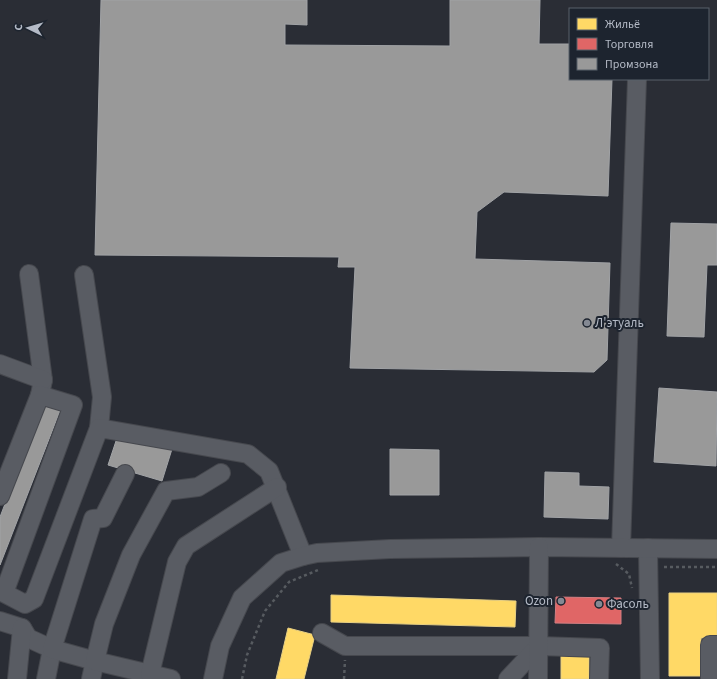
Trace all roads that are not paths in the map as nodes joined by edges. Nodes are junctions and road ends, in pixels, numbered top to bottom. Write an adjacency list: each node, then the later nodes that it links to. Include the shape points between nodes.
1 (638, 80): 13 (street)
2 (29, 274): 5 (street)
3 (84, 276): 7 (street, via 102,397)
4 (0, 364): 5 (street)
5 (41, 387): 6 (street); 11 (street)
6 (73, 405): 7 (street); 7 (street, via 4,593 25,604 34,600)
7 (100, 422): 10 (street, via 248,454 269,471)
8 (221, 473): 23 (street, via 198,487 166,491 130,555 104,624)
9 (125, 474): 22 (street, via 103,518 93,519)
10 (277, 488): 16 (street); 24 (street, via 186,546 177,562)
11 (0, 496)
12 (539, 547): 13 (street); 16 (street, via 390,549); 21 (street)
13 (621, 548): 14 (street)
14 (648, 548): 15 (street); 33 (street)
15 (717, 549)
16 (303, 556): 29 (street, via 281,563 242,598 220,646)
17 (0, 621): 18 (street)
18 (22, 628): 22 (street, via 28,638); 25 (street)
19 (322, 633): 21 (street, via 345,646)
20 (717, 645): 34 (street, via 710,645)
21 (539, 646): 30 (street); 31 (street); 32 (street, via 600,648)
22 (52, 649): 23 (street); 26 (street)
23 (95, 661): 24 (street); 27 (street)
24 (149, 676): 28 (street)
25 (17, 679)
26 (46, 679)
27 (91, 679)
28 (171, 679)
29 (213, 679)
30 (508, 679)
31 (538, 679)
32 (599, 679)
33 (650, 679)
34 (710, 679)

